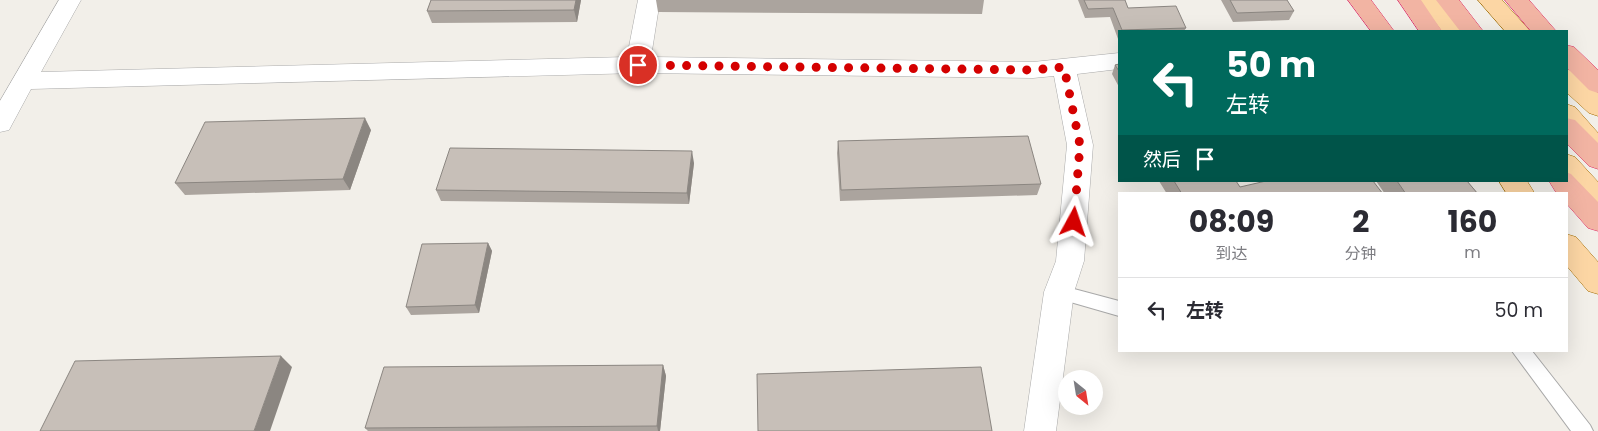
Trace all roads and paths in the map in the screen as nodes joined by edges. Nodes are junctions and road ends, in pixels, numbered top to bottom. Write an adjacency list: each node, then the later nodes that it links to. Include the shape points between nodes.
1 (70, 0): 24 (street)
2 (649, 0): 21 (street)
3 (1359, 0): 11 (highway)
4 (1369, 0): 12 (main road)
5 (1409, 0): 13 (highway)
6 (1429, 0): 14 (main road)
7 (1447, 0): 15 (highway)
8 (1477, 0): 16 (main road)
9 (1489, 0): 17 (main road)
10 (1516, 0): 18 (highway)
11 (1382, 30)
12 (1383, 30)
13 (1430, 30)
14 (1453, 30)
15 (1471, 30)
16 (1501, 30)
17 (1517, 30)
18 (1543, 30)
19 (1568, 55): 25 (highway)
20 (1118, 61): 22 (street)
21 (638, 65): 22 (street, via 1033,70); 24 (street)
22 (1064, 67): 40 (street, via 1080,145 1070,261)
23 (1568, 80): 26 (main road)
24 (24, 81): 28 (street)
25 (1598, 84)
26 (1598, 107)
27 (1568, 115): 30 (main road)
28 (0, 124)
29 (1568, 129): 31 (highway)
30 (1598, 150)
31 (1598, 159)
32 (1568, 166): 36 (main road)
33 (1513, 182): 35 (main road)
34 (1563, 182): 37 (highway)
35 (1520, 192)
36 (1598, 200)
37 (1598, 220)
38 (1568, 247): 39 (main road)
39 (1598, 282)
40 (1059, 292): 41 (lane); 43 (street)
41 (1118, 309)
42 (1522, 352): 44 (lane)
43 (1040, 431)
44 (1583, 431)

